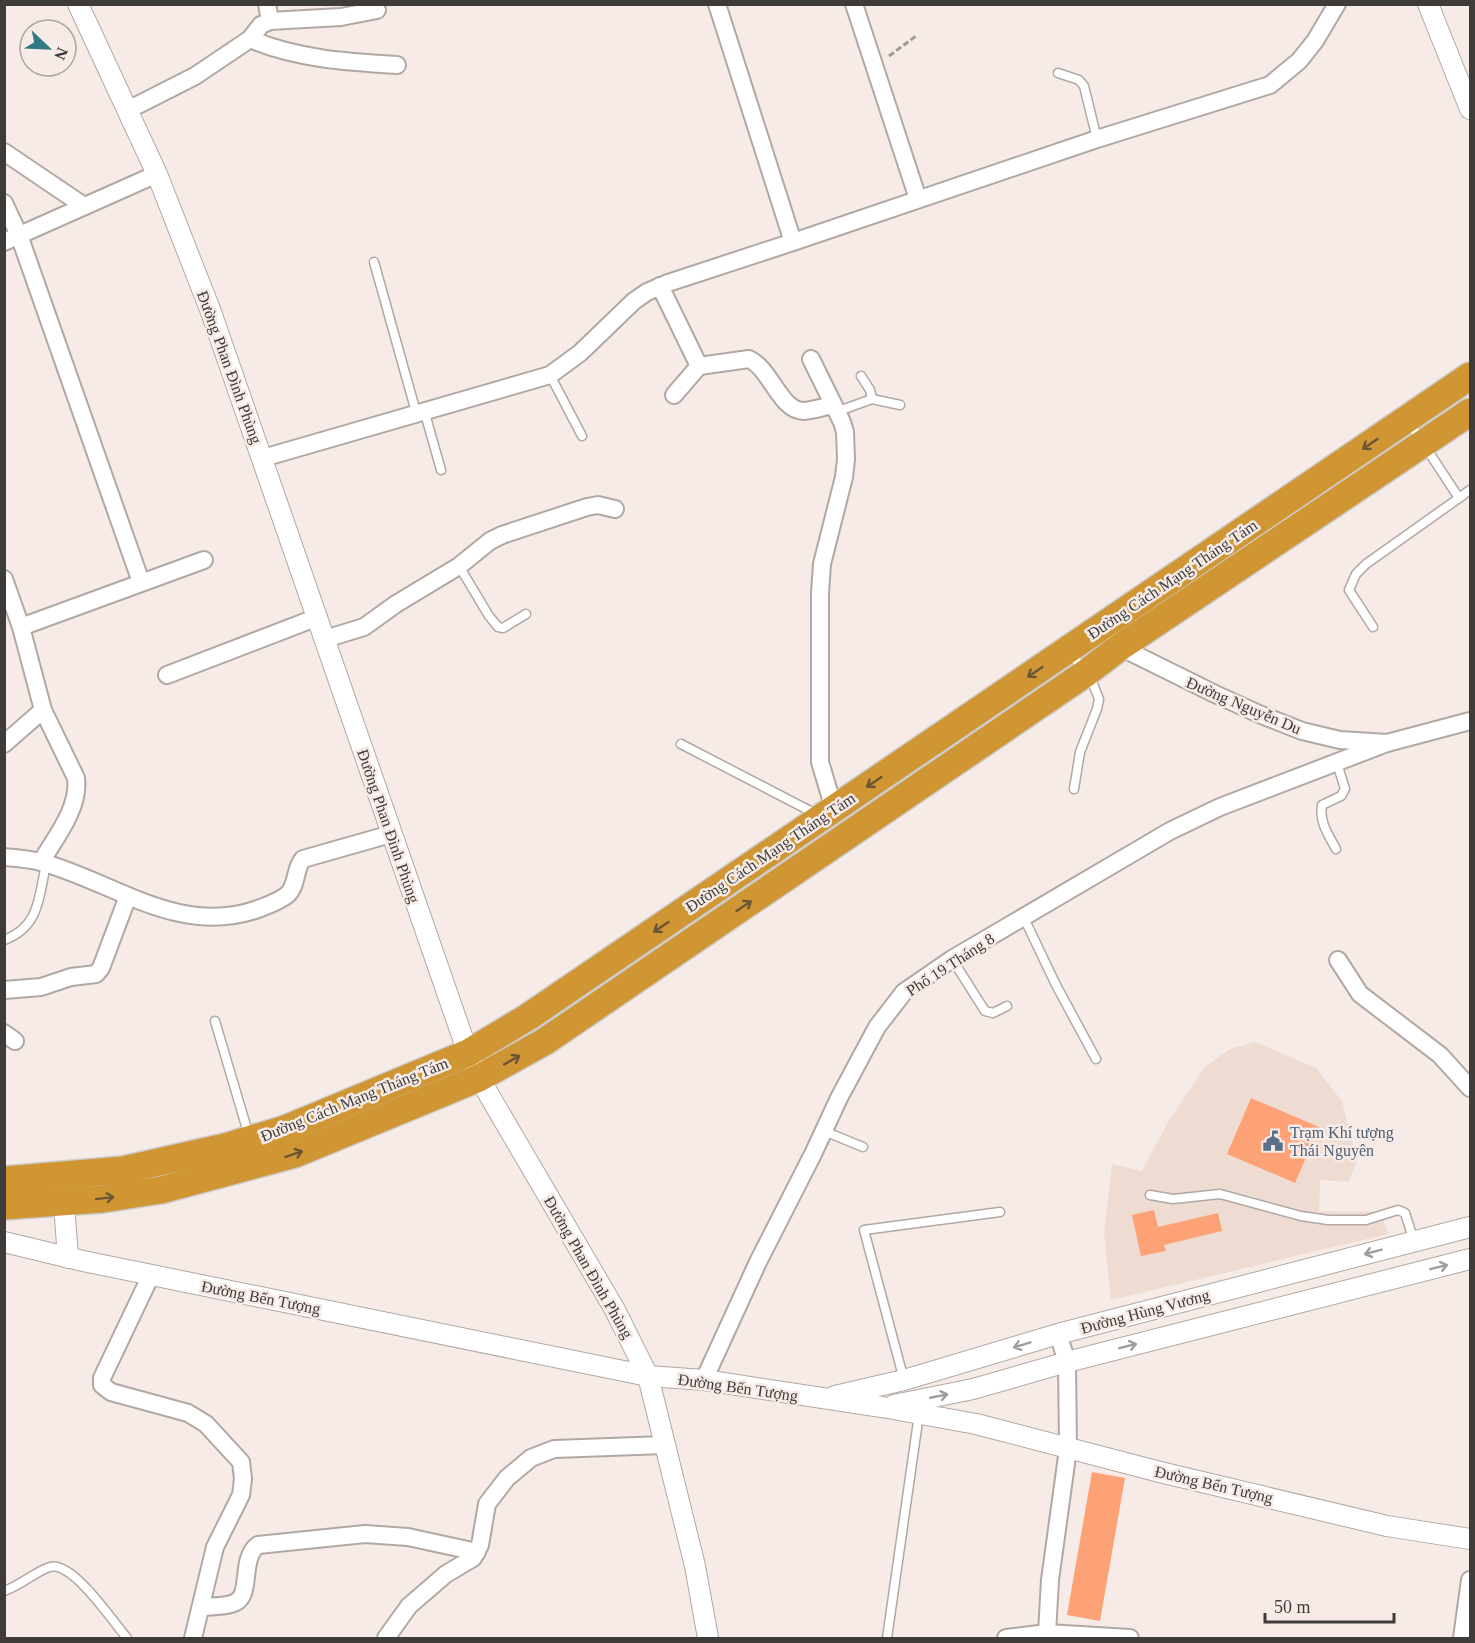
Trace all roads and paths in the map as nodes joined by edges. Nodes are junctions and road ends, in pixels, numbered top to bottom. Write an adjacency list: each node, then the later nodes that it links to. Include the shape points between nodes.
1 (78, 4): 14 (street, Đường Phan Đình Phùng)
2 (854, 4): 11 (street)
3 (1336, 4): 15 (street, via 1299,61 1270,86)
4 (1428, 4): 13 (street)
5 (717, 5): 22 (street)
6 (377, 10): 7 (street, via 341,17)
7 (268, 13): 9 (street)
8 (916, 36): 11 (path)
9 (250, 39): 10 (street, via 309,57); 14 (street, via 195,76)
10 (397, 65)
11 (874, 66): 18 (street)
12 (1058, 73): 15 (lane, via 1079,80 1084,86)
13 (1470, 108)
14 (128, 110): 17 (street, Đường Phan Đình Phùng)
15 (1097, 139): 18 (street)
16 (4, 152): 20 (street)
17 (158, 174): 20 (street); 39 (street, Đường Phan Đình Phùng)
18 (918, 199): 22 (street)
19 (4, 203): 21 (street)
20 (84, 206): 21 (street)
21 (12, 238): 47 (street)
22 (793, 243): 24 (street)
23 (374, 262): 34 (lane)
24 (660, 286): 26 (street); 27 (street, via 634,301 580,353)
25 (811, 359): 33 (street)
26 (699, 366): 30 (street); 33 (street, via 749,359 766,374 791,408)
27 (550, 375): 34 (street); 37 (lane)
28 (861, 376): 31 (lane)
29 (1470, 376): 36 (highway, Đường Cách Mạng Tháng Tám)
30 (674, 395)
31 (872, 399): 32 (lane); 33 (lane)
32 (900, 405)
33 (834, 409): 65 (street, via 845,432 846,459 822,564 820,762)
34 (420, 411): 39 (street); 40 (lane)
35 (1470, 412): 38 (highway, Đường Cách Mạng Tháng Tám)
36 (1407, 419): 38 (lane); 50 (highway, Đường Cách Mạng Tháng Tám, one-way to 50)
37 (582, 436)
38 (1424, 443): 42 (lane); 54 (highway, Đường Cách Mạng Tháng Tám)
39 (262, 458): 49 (street, Đường Phan Đình Phùng)
40 (441, 470)
41 (1470, 490): 42 (lane)
42 (1459, 498): 52 (lane, via 1356,573 1349,590)
43 (615, 509): 45 (street, via 587,507 527,526 490,541)
44 (204, 560): 47 (street)
45 (459, 566): 48 (lane, via 498,627 503,628); 53 (street, via 364,627)
46 (4, 579): 51 (street)
47 (141, 582): 51 (street)
48 (526, 614)
49 (318, 617): 53 (street, Đường Phan Đình Phùng); 57 (street)
50 (1104, 626): 54 (street, Đường Nguyễn Du); 55 (highway, Đường Cách Mạng Tháng Tám)
51 (21, 627): 58 (street)
52 (1373, 627)
53 (326, 639): 66 (street, Đường Phan Đình Phùng)
54 (1120, 647): 56 (highway, Đường Cách Mạng Tháng Tám); 60 (street, Đường Nguyễn Du, via 1215,694 1302,730 1340,740)
55 (1068, 649): 56 (lane); 65 (highway, Đường Cách Mạng Tháng Tám, one-way to 65)
56 (1086, 673): 64 (lane, via 1099,699 1080,752); 80 (highway, Đường Cách Mạng Tháng Tám, one-way to 56, via 544,1042)
57 (168, 675)
58 (43, 710): 61 (street); 69 (street, via 77,787 67,818)
59 (1470, 721): 60 (street, Đường Nguyễn Du)
60 (1387, 743): 63 (street, Phố 19 Tháng 8)
61 (4, 744)
62 (681, 744): 65 (lane)
63 (1337, 763): 67 (lane, via 1345,789 1341,796 1323,805 1321,813); 71 (street, Phố 19 Tháng 8, via 1170,831)
64 (1074, 789)
65 (828, 813): 78 (highway, Đường Cách Mạng Tháng Tám, one-way to 78, via 528,1017)
66 (392, 834): 70 (street, via 303,859 288,894 245,913 198,917); 78 (street, Đường Phan Đình Phùng)
67 (1336, 849)
68 (4, 857): 69 (street)
69 (43, 863): 70 (street); 72 (lane, via 38,906 18,935)
70 (128, 896): 75 (street, via 96,974 41,987)
71 (1024, 918): 73 (street, Phố 19 Tháng 8); 79 (lane)
72 (4, 940)
73 (952, 959): 76 (lane, via 985,1011 993,1013); 82 (street, Phố 19 Tháng 8, via 903,992 877,1027)
74 (1338, 960): 81 (street, via 1360,994 1440,1055)
75 (4, 990)
76 (1007, 1006)
77 (215, 1021): 83 (lane)
78 (468, 1053): 80 (street, Đường Phan Đình Phùng); 83 (highway, Đường Cách Mạng Tháng Tám, via 285,1129)
79 (1095, 1059)
80 (479, 1078): 86 (highway, Đường Cách Mạng Tháng Tám, one-way to 80, via 102,1199 161,1190 295,1154); 100 (street, Đường Phan Đình Phùng, via 615,1310)
81 (1470, 1088)
82 (824, 1131): 84 (lane); 101 (street, Phố 19 Tháng 8)
83 (250, 1139): 86 (highway, Đường Cách Mạng Tháng Tám)
84 (863, 1147)
85 (4, 1180): 86 (highway, Đường Cách Mạng Tháng Tám)
86 (63, 1189): 88 (highway, Đường Cách Mạng Tháng Tám); 93 (street)
87 (1150, 1195): 91 (lane, via 1173,1199 1220,1194 1328,1220 1366,1220 1398,1210 1405,1213)
88 (4, 1206)
89 (999, 1212): 102 (lane, via 864,1230)
90 (1470, 1227): 91 (street, Đường Hùng Vương)
91 (1414, 1241): 95 (street, Đường Hùng Vương, one-way to 95)
92 (4, 1242): 93 (street, Đường Bến Tượng)
93 (68, 1258): 96 (street, Đường Bến Tượng)
94 (1470, 1259): 97 (street, Đường Hùng Vương, one-way to 94)
95 (1292, 1273): 97 (street); 98 (street, Đường Hùng Vương)
96 (151, 1275): 100 (street, Đường Bến Tượng); 112 (street, via 102,1385 111,1392 189,1413 206,1424 241,1462 241,1494 215,1547)
97 (1299, 1303): 99 (street, Đường Hùng Vương, one-way to 97)
98 (1058, 1334): 99 (street); 102 (street, Đường Hùng Vương, one-way to 102)
99 (1067, 1362): 104 (street, Đường Hùng Vương, one-way to 99, via 973,1389); 107 (street)
100 (648, 1376): 101 (street, Đường Bến Tượng); 106 (street, Đường Phan Đình Phùng)
101 (704, 1380): 103 (street, Đường Bến Tượng)
102 (904, 1380): 103 (street, Đường Hùng Vương)
103 (821, 1399): 104 (street, Đường Bến Tượng)
104 (882, 1407): 105 (street, Đường Bến Tượng)
105 (919, 1414): 107 (street, Đường Bến Tượng, via 976,1424); 118 (lane)
106 (665, 1445): 109 (street, via 554,1449 531,1458 507,1478 487,1504); 117 (street, Đường Phan Đình Phùng)
107 (1068, 1449): 108 (street, Đường Bến Tượng, via 1387,1526); 113 (street, via 1050,1580)
108 (1470, 1539)
109 (477, 1552): 112 (street, via 365,1534 258,1545 248,1558 243,1594 238,1601); 116 (street, via 409,1606)
110 (1470, 1580): 121 (street)
111 (4, 1591): 114 (lane, via 49,1567 59,1567 78,1580)
112 (202, 1607): 115 (street)
113 (1047, 1633): 119 (street); 120 (street)
114 (127, 1638)
115 (193, 1638)
116 (386, 1638)
117 (708, 1638)
118 (887, 1638)
119 (1006, 1638)
120 (1130, 1638)
121 (1462, 1638)

